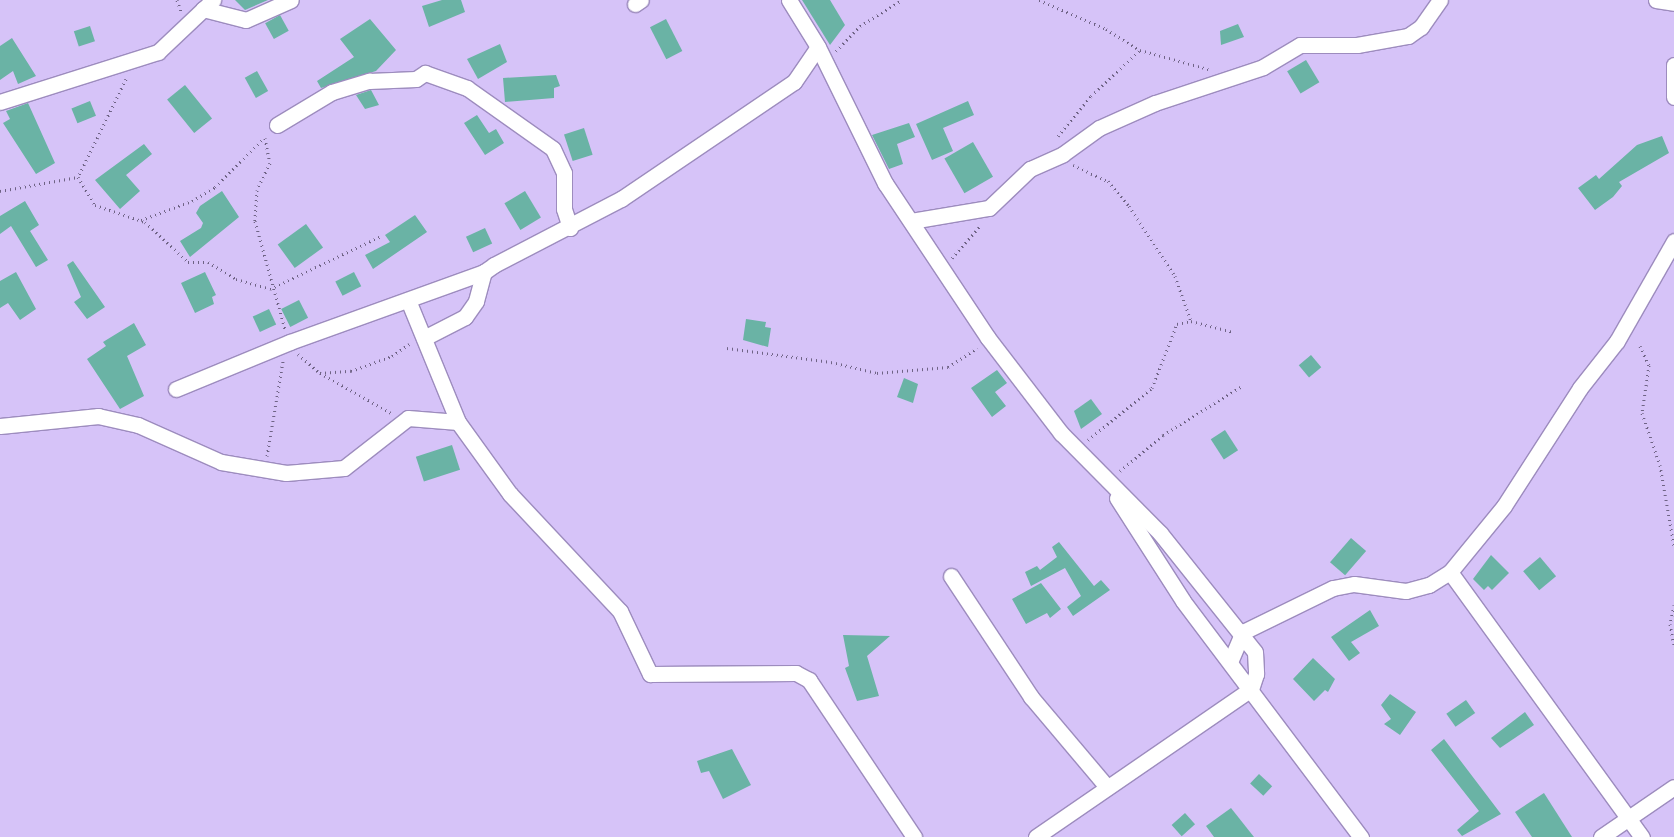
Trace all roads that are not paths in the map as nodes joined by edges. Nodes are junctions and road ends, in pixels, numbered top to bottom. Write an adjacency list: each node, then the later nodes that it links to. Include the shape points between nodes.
1 (291, 0): 5 (street, via 246,20)
2 (789, 0): 7 (street)
3 (1440, 0): 12 (street, via 1408,36 1357,45 1311,42 1228,80 1132,113 1048,160 989,208)
4 (1656, 0): 6 (street)
5 (208, 4): 10 (street, via 158,52)
6 (1674, 4)
7 (818, 48): 12 (street, via 869,155); 13 (street, via 794,82)
8 (1674, 65): 9 (street)
9 (1674, 97)
10 (0, 102)
11 (277, 124): 13 (street, via 332,92 369,81 416,78 425,73 467,88 553,149 564,173 564,209)
12 (911, 220): 21 (street, via 988,338 1061,433 1080,447)
13 (570, 228): 15 (street)
14 (1674, 242): 22 (street, via 1617,341 1580,388 1504,506)
15 (484, 272): 16 (street); 17 (street, via 470,311)
16 (408, 300): 17 (street); 18 (street, via 290,342)
17 (423, 334): 19 (street)
18 (176, 389)
19 (458, 422): 20 (street, via 408,418 344,468 266,472 222,462 138,425 98,416); 31 (street, via 510,494 620,611 650,674 796,673 809,680)
20 (0, 426)
21 (1108, 481): 24 (street, via 1160,533); 25 (street, via 1145,546)
22 (1450, 572): 24 (street, via 1429,585 1406,592 1354,584 1332,588); 29 (street)
23 (951, 576): 27 (street, via 1032,697)
24 (1243, 632): 25 (street); 26 (street, via 1255,652 1256,674)
25 (1230, 662): 26 (street)
26 (1251, 689): 27 (street); 30 (street)
27 (1107, 787): 32 (street)
28 (1674, 787): 29 (street)
29 (1630, 817): 33 (street); 34 (street)
30 (1354, 835)
31 (914, 837)
32 (1036, 837)
33 (1601, 837)
34 (1642, 837)

